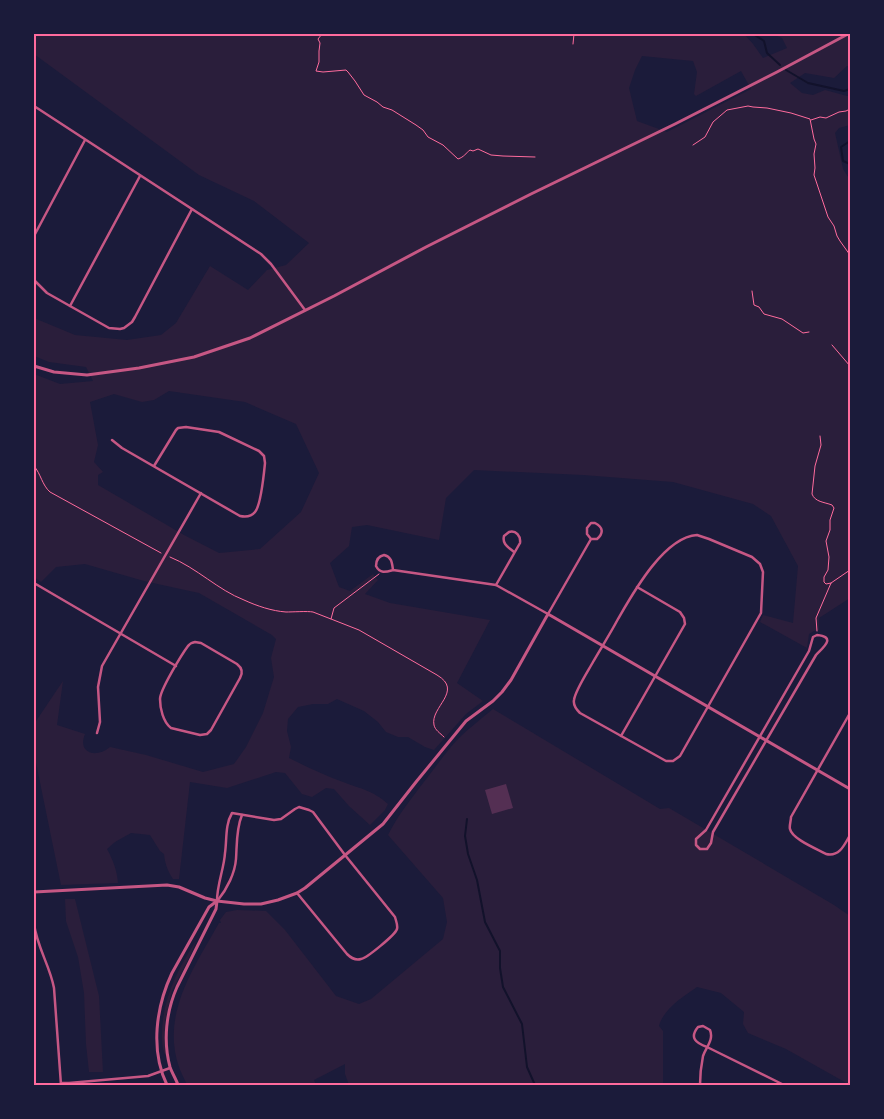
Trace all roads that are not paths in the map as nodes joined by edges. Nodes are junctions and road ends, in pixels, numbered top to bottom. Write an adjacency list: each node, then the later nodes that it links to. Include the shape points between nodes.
1 (848, 34): 9 (street)
2 (34, 106): 3 (street)
3 (85, 140): 4 (street); 6 (street)
4 (140, 176): 5 (street); 8 (street)
5 (192, 209): 8 (street, via 128,325 120,329 109,328); 9 (street, via 261,254)
6 (34, 236)
7 (34, 280): 8 (street, via 47,293)
8 (70, 306)
9 (305, 310): 10 (street, via 250,338 194,357 87,375 54,372)
10 (34, 366)
11 (112, 440): 12 (street)
12 (154, 466): 13 (street); 13 (street, via 176,430 186,426 219,432 264,456 258,505 251,515 240,516)
13 (202, 494): 21 (street)
14 (591, 539): 14 (street, via 602,534 601,527 595,523 587,528); 20 (street)
15 (514, 552): 15 (street, via 520,536 509,532 504,536 504,542); 18 (street)
16 (393, 570): 16 (street, via 392,560 387,556 376,561 380,571); 18 (street)
17 (34, 583): 21 (street)
18 (496, 585): 20 (street)
19 (637, 587): 22 (street); 24 (street, via 684,618 685,624); 25 (street, via 663,555 691,536 702,536 752,557 762,568 761,613)
20 (548, 614): 22 (street); 35 (street, via 502,692 466,721 384,824)
21 (120, 634): 23 (street); 27 (street, via 98,680 100,722)
22 (603, 646): 24 (street); 28 (street, via 575,697 574,706 580,713)
23 (176, 666): 23 (street, via 195,642 241,669 242,675 211,730 204,735 171,728 164,720 160,697)
24 (655, 676): 25 (street); 28 (street)
25 (708, 707): 28 (street, via 680,756 673,761 661,759); 29 (street)
26 (850, 713): 31 (street)
27 (97, 733)
28 (621, 736)
29 (759, 737): 30 (street); 30 (street, via 809,651 813,637 822,635 826,638 826,646 816,655); 30 (street, via 706,830 696,839 696,846 700,849 709,846)
30 (766, 741): 31 (street)
31 (818, 770): 32 (street); 34 (street, via 791,818 790,829 795,837 831,855 843,848)
32 (850, 789)
33 (242, 815): 35 (street, via 277,820 299,807 306,808 313,812); 38 (street, via 236,862 225,893); 38 (street, via 232,813 228,819 226,853)
34 (850, 836)
35 (345, 855): 37 (street); 37 (street, via 395,917 397,925 396,931 366,957 356,960 349,957)
36 (34, 892): 38 (street, via 172,885)
37 (297, 892): 38 (street, via 261,904)
38 (217, 901): 41 (street, via 171,1003 167,1036); 42 (street, via 209,906 164,992 157,1033)
39 (34, 924): 43 (street, via 53,980)
40 (707, 1047): 40 (street, via 712,1032 706,1027 698,1027 694,1038); 46 (street); 47 (street)
41 (171, 1068): 42 (street); 45 (street)
42 (162, 1072): 43 (street); 44 (street)
43 (61, 1084)
44 (167, 1085)
45 (178, 1085)
46 (700, 1085)
47 (784, 1085)

